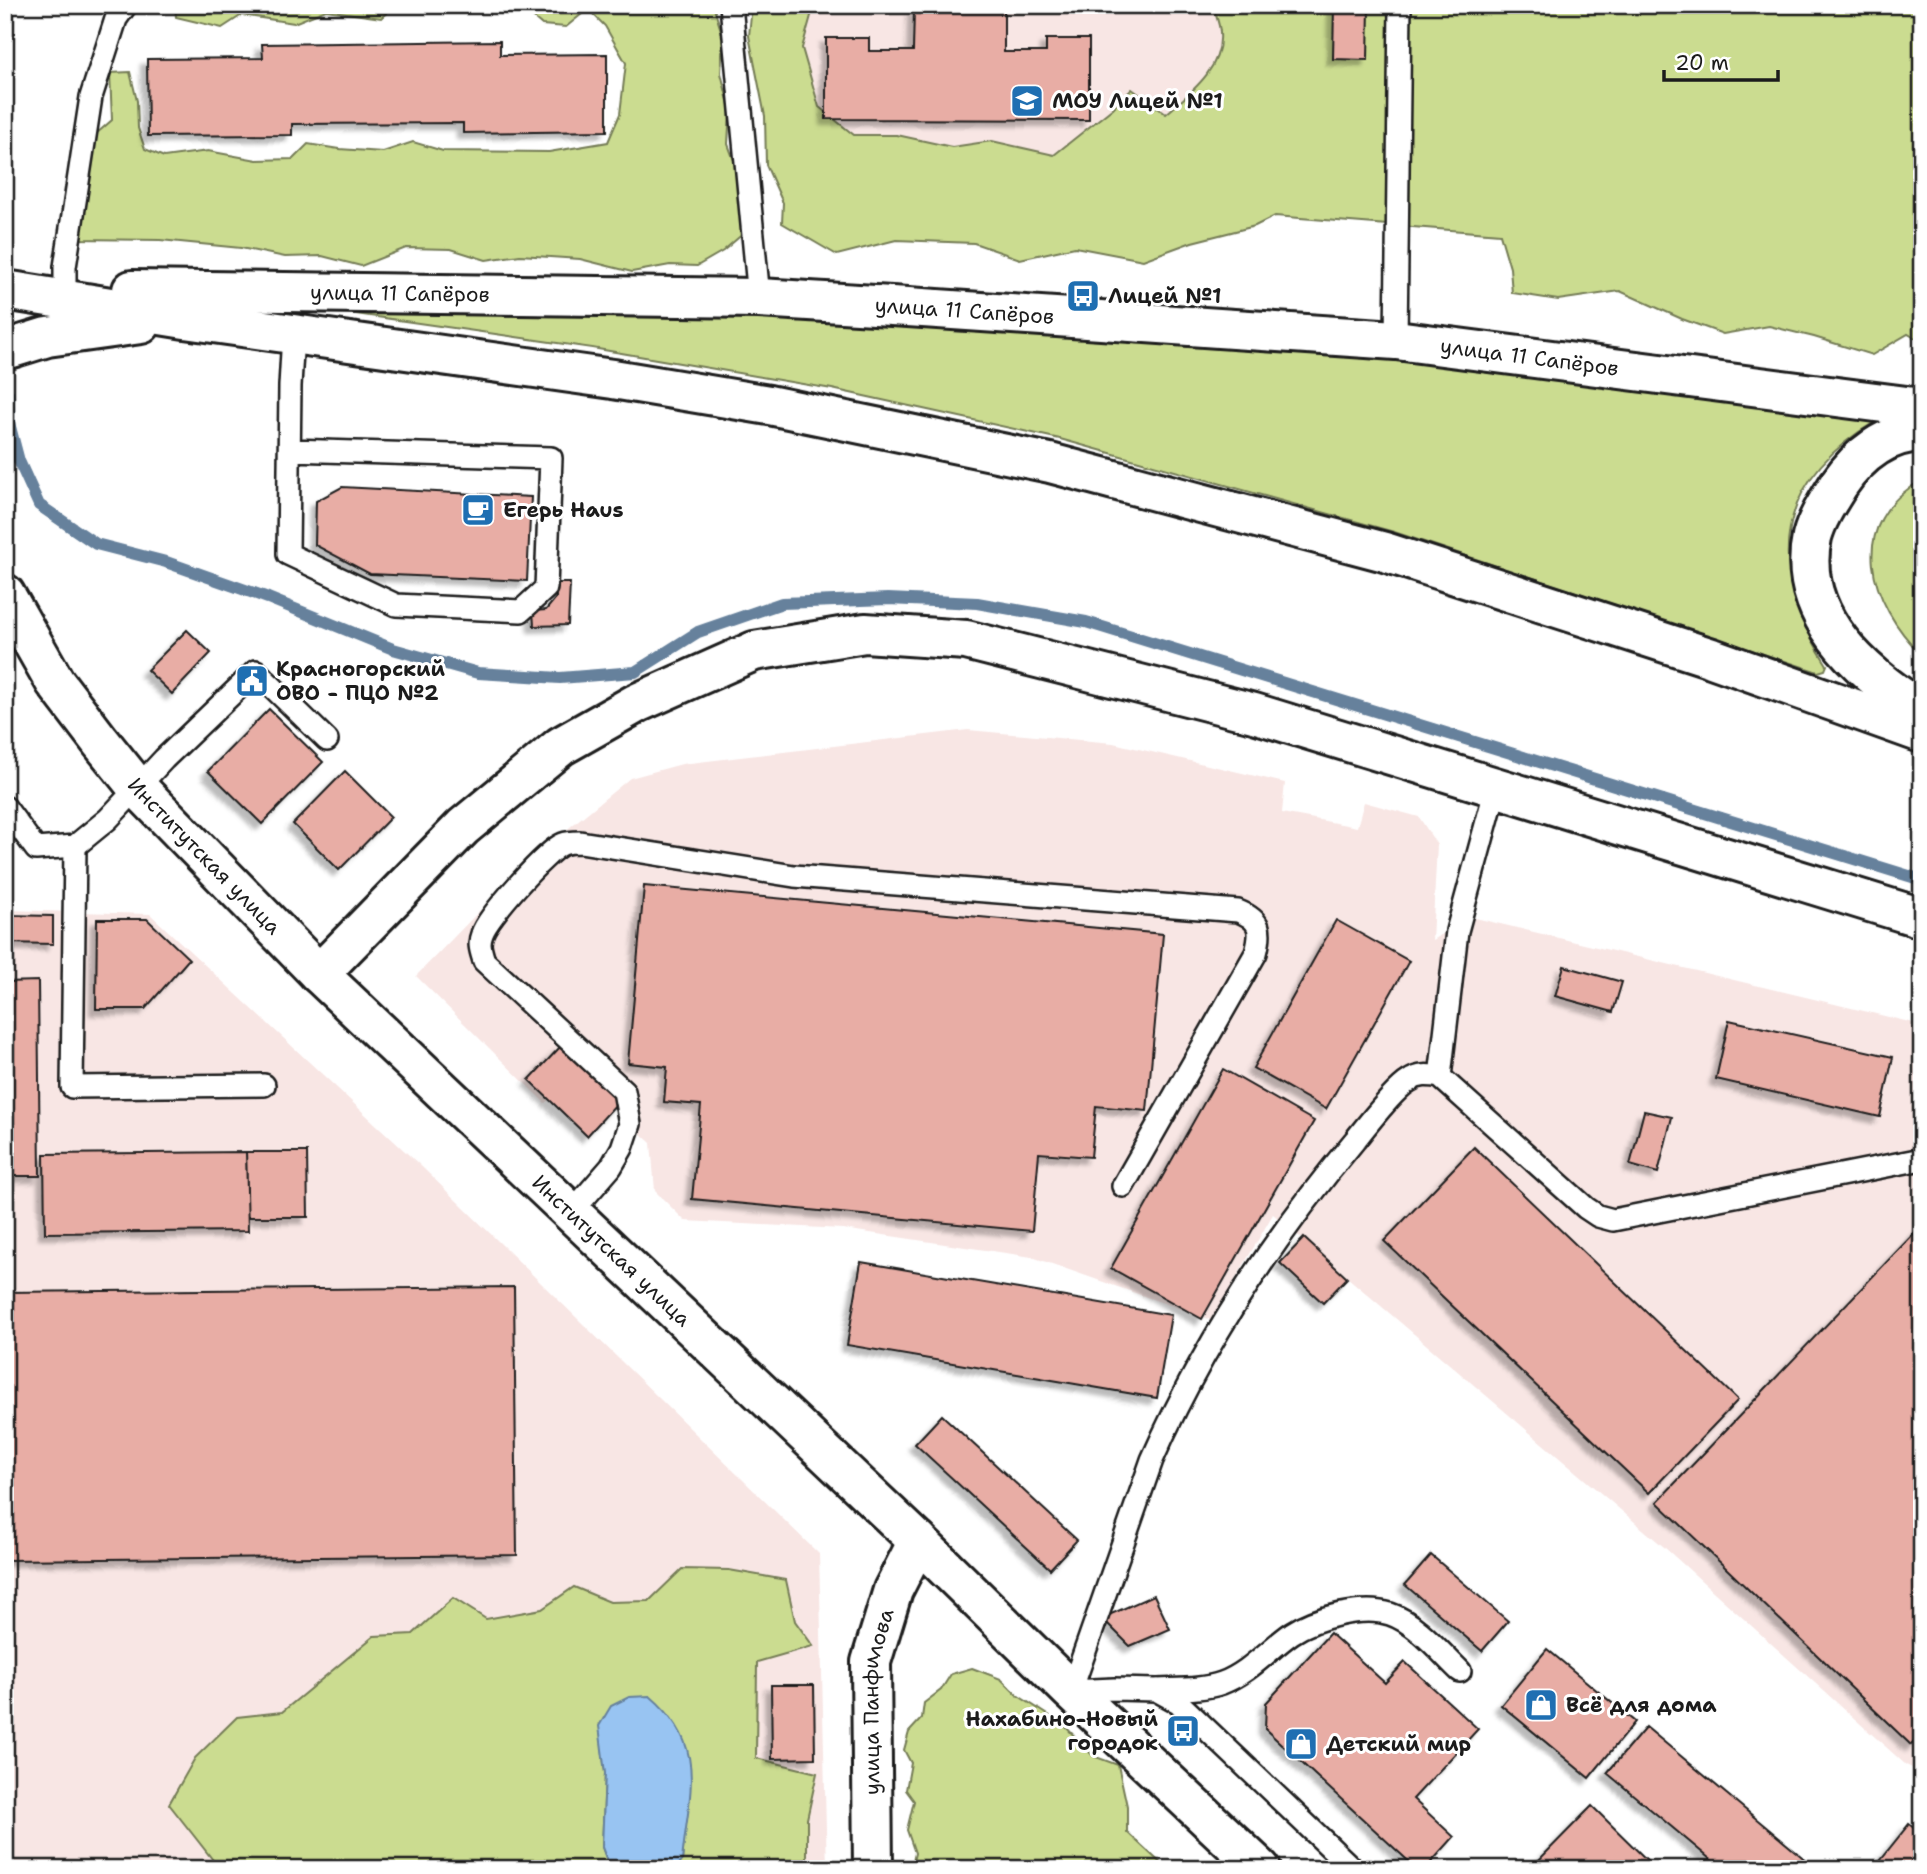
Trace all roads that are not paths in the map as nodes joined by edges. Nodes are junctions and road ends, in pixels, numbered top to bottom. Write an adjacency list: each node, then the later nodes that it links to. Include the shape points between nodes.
1 (126, 5): 4 (lane, via 116,19 91,97)
2 (731, 5): 6 (lane)
3 (1400, 5): 9 (lane)
4 (65, 288): 5 (street, улица 11 Сапёров); 6 (street, улица 11 Сапёров)
5 (5, 290): 7 (street)
6 (759, 298): 9 (street, улица 11 Сапёров)
7 (185, 319): 8 (street); 10 (street, via 47,337)
8 (293, 334): 13 (lane); 16 (street, via 769,405 1050,463 1385,552 1712,658)
9 (1396, 340): 11 (street, улица 11 Сапёров)
10 (5, 350)
11 (1922, 408)
12 (1922, 432): 15 (street, via 1889,439 1848,470 1821,514 1812,536 1810,561 1813,587 1826,622 1843,648)
13 (290, 450): 13 (lane, via 551,458 546,588 521,611 396,605 288,554)
14 (5, 594): 18 (street, Институтская улица, via 55,682)
15 (1922, 711)
16 (1922, 733)
17 (327, 740): 18 (lane, via 256,671)
18 (137, 786): 21 (lane, via 108,819); 23 (street, Институтская улица)
19 (1496, 788): 22 (street); 23 (street, via 1254,713 966,640 865,633 754,651 638,703 561,746 463,827); 24 (lane, via 1457,931)
20 (5, 807): 21 (lane, via 36,849)
21 (75, 846): 25 (lane, via 72,1087)
22 (1922, 918)
23 (319, 974): 28 (street, Институтская улица)
24 (1440, 1077): 26 (lane, via 1586,1208 1613,1220); 32 (lane, via 1424,1075 1408,1081 1370,1121 1322,1179 1249,1282 1174,1412 1152,1460)
25 (264, 1085)
26 (1922, 1159)
27 (1123, 1186): 28 (lane, via 1256,953 1260,939 1251,916 1238,911 794,876 580,842 552,851 496,909 479,946 484,961 624,1091 630,1124 622,1149)
28 (571, 1213): 29 (street, Институтская улица)
29 (918, 1541): 32 (street, Институтская улица); 33 (street, улица Панфилова, via 893,1590 871,1662)
30 (1460, 1671): 31 (lane, via 1413,1627 1389,1614 1343,1613 1294,1632 1222,1683)
31 (1156, 1690): 32 (lane); 35 (lane, via 1191,1712)
32 (1071, 1691): 34 (street, Институтская улица)
33 (873, 1869)
34 (1261, 1869)
35 (1353, 1869)

